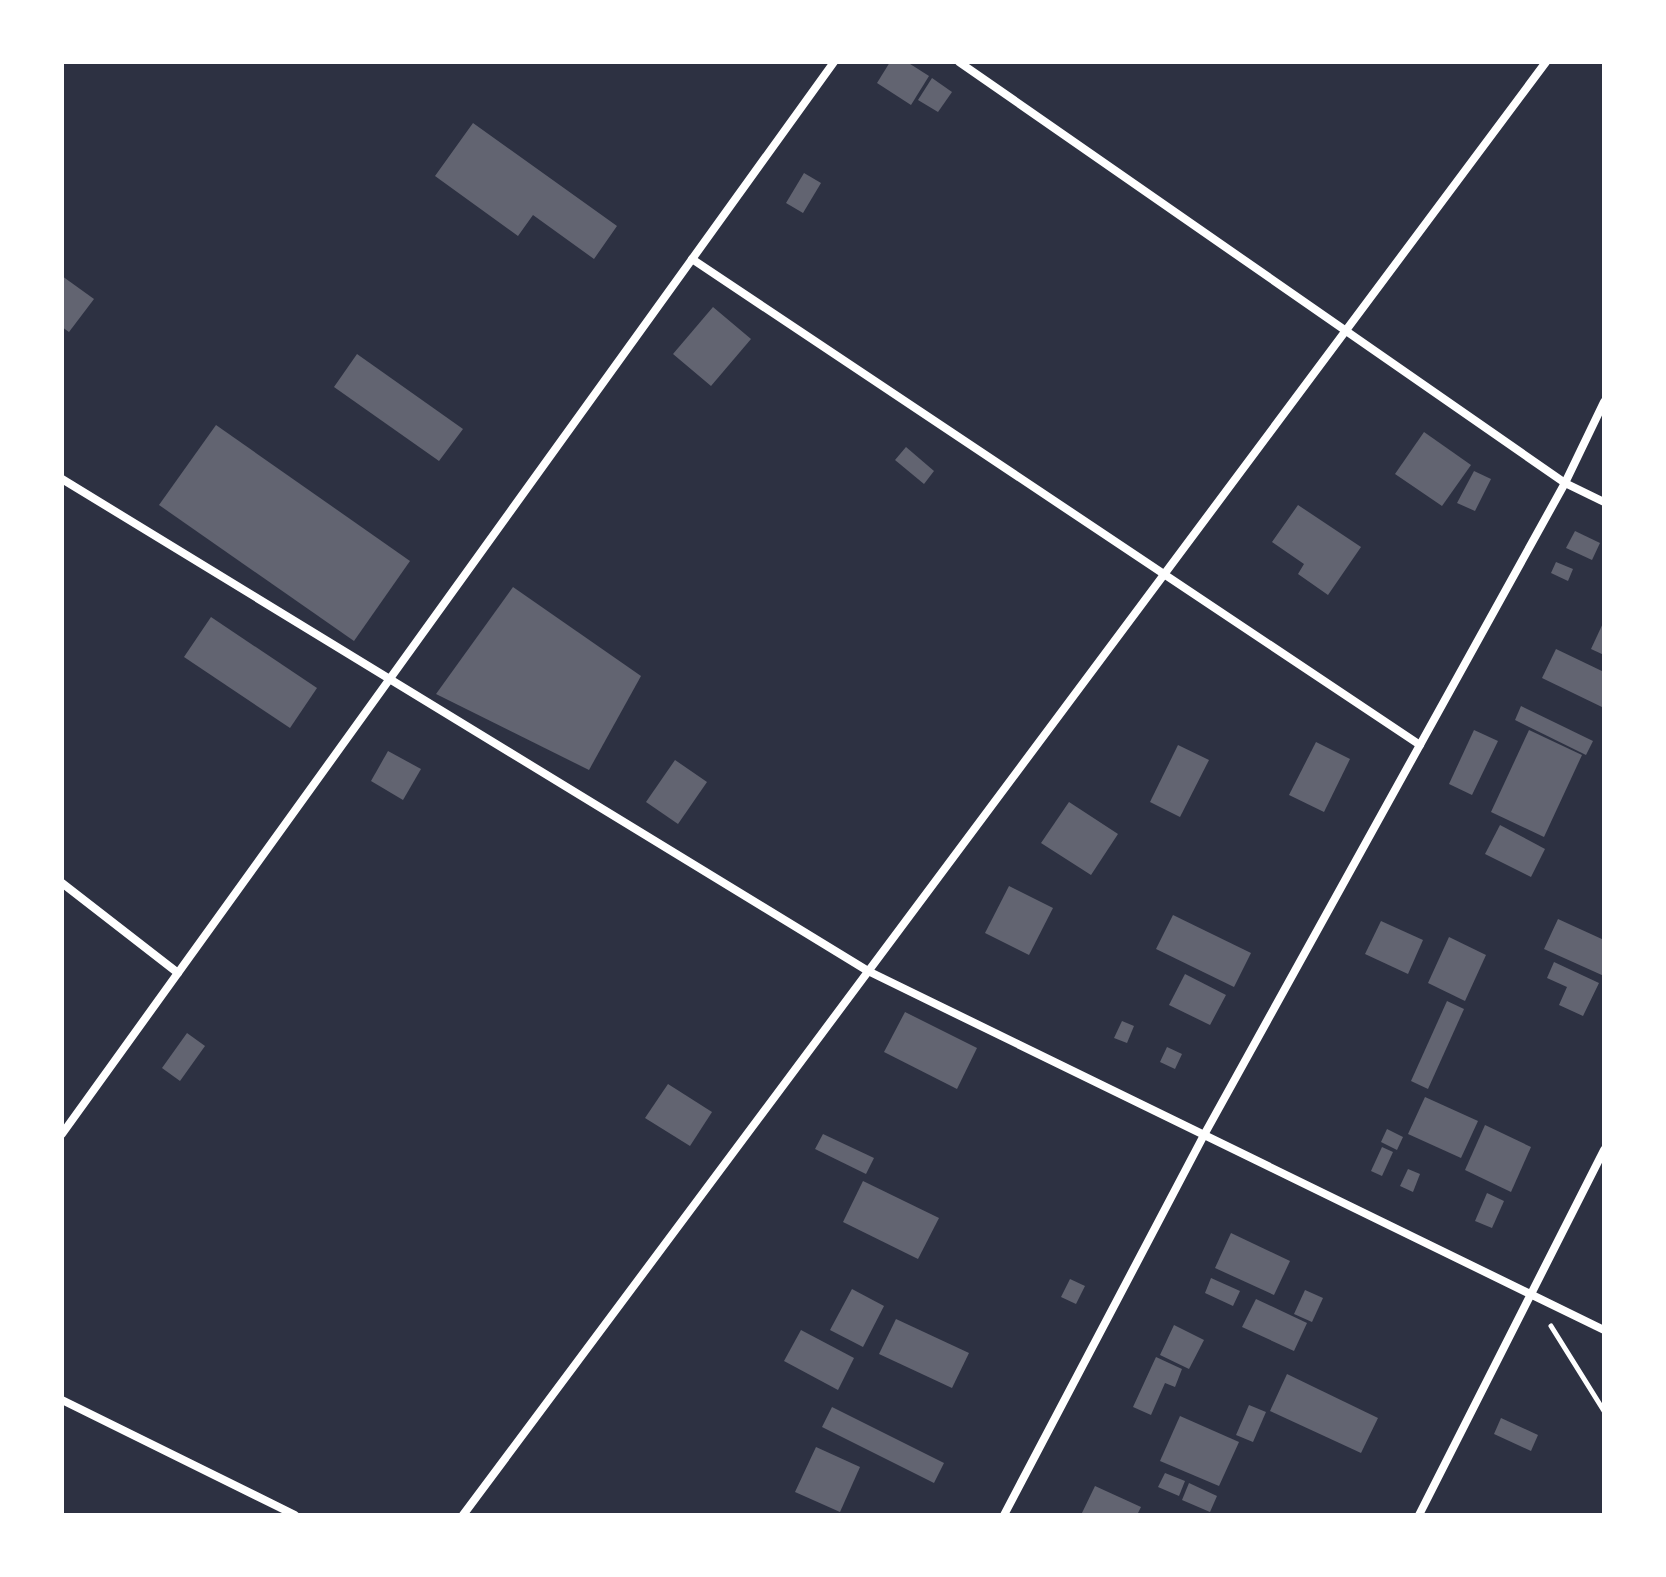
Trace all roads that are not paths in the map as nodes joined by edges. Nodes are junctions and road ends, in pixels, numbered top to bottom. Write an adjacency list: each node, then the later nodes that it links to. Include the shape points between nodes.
1 (834, 62): 4 (street)
2 (959, 62): 5 (street)
3 (1546, 62): 5 (street)
4 (692, 259): 10 (street); 11 (street)
5 (1346, 331): 8 (street); 10 (street)
6 (1604, 402): 8 (street)
7 (62, 479): 11 (street)
8 (1565, 483): 9 (street); 12 (street)
9 (1604, 502)
10 (1165, 574): 12 (street); 14 (street)
11 (389, 679): 14 (street); 15 (street)
12 (1420, 745): 17 (street)
13 (62, 883): 15 (street)
14 (868, 971): 17 (street); 23 (street)
15 (178, 973): 16 (street)
16 (62, 1134)
17 (1204, 1135): 19 (street); 24 (street)
18 (1604, 1150): 19 (street)
19 (1531, 1294): 20 (street); 25 (street)
20 (1604, 1330)
21 (62, 1400): 22 (street)
22 (295, 1515)
23 (463, 1515)
24 (1004, 1515)
25 (1419, 1515)

